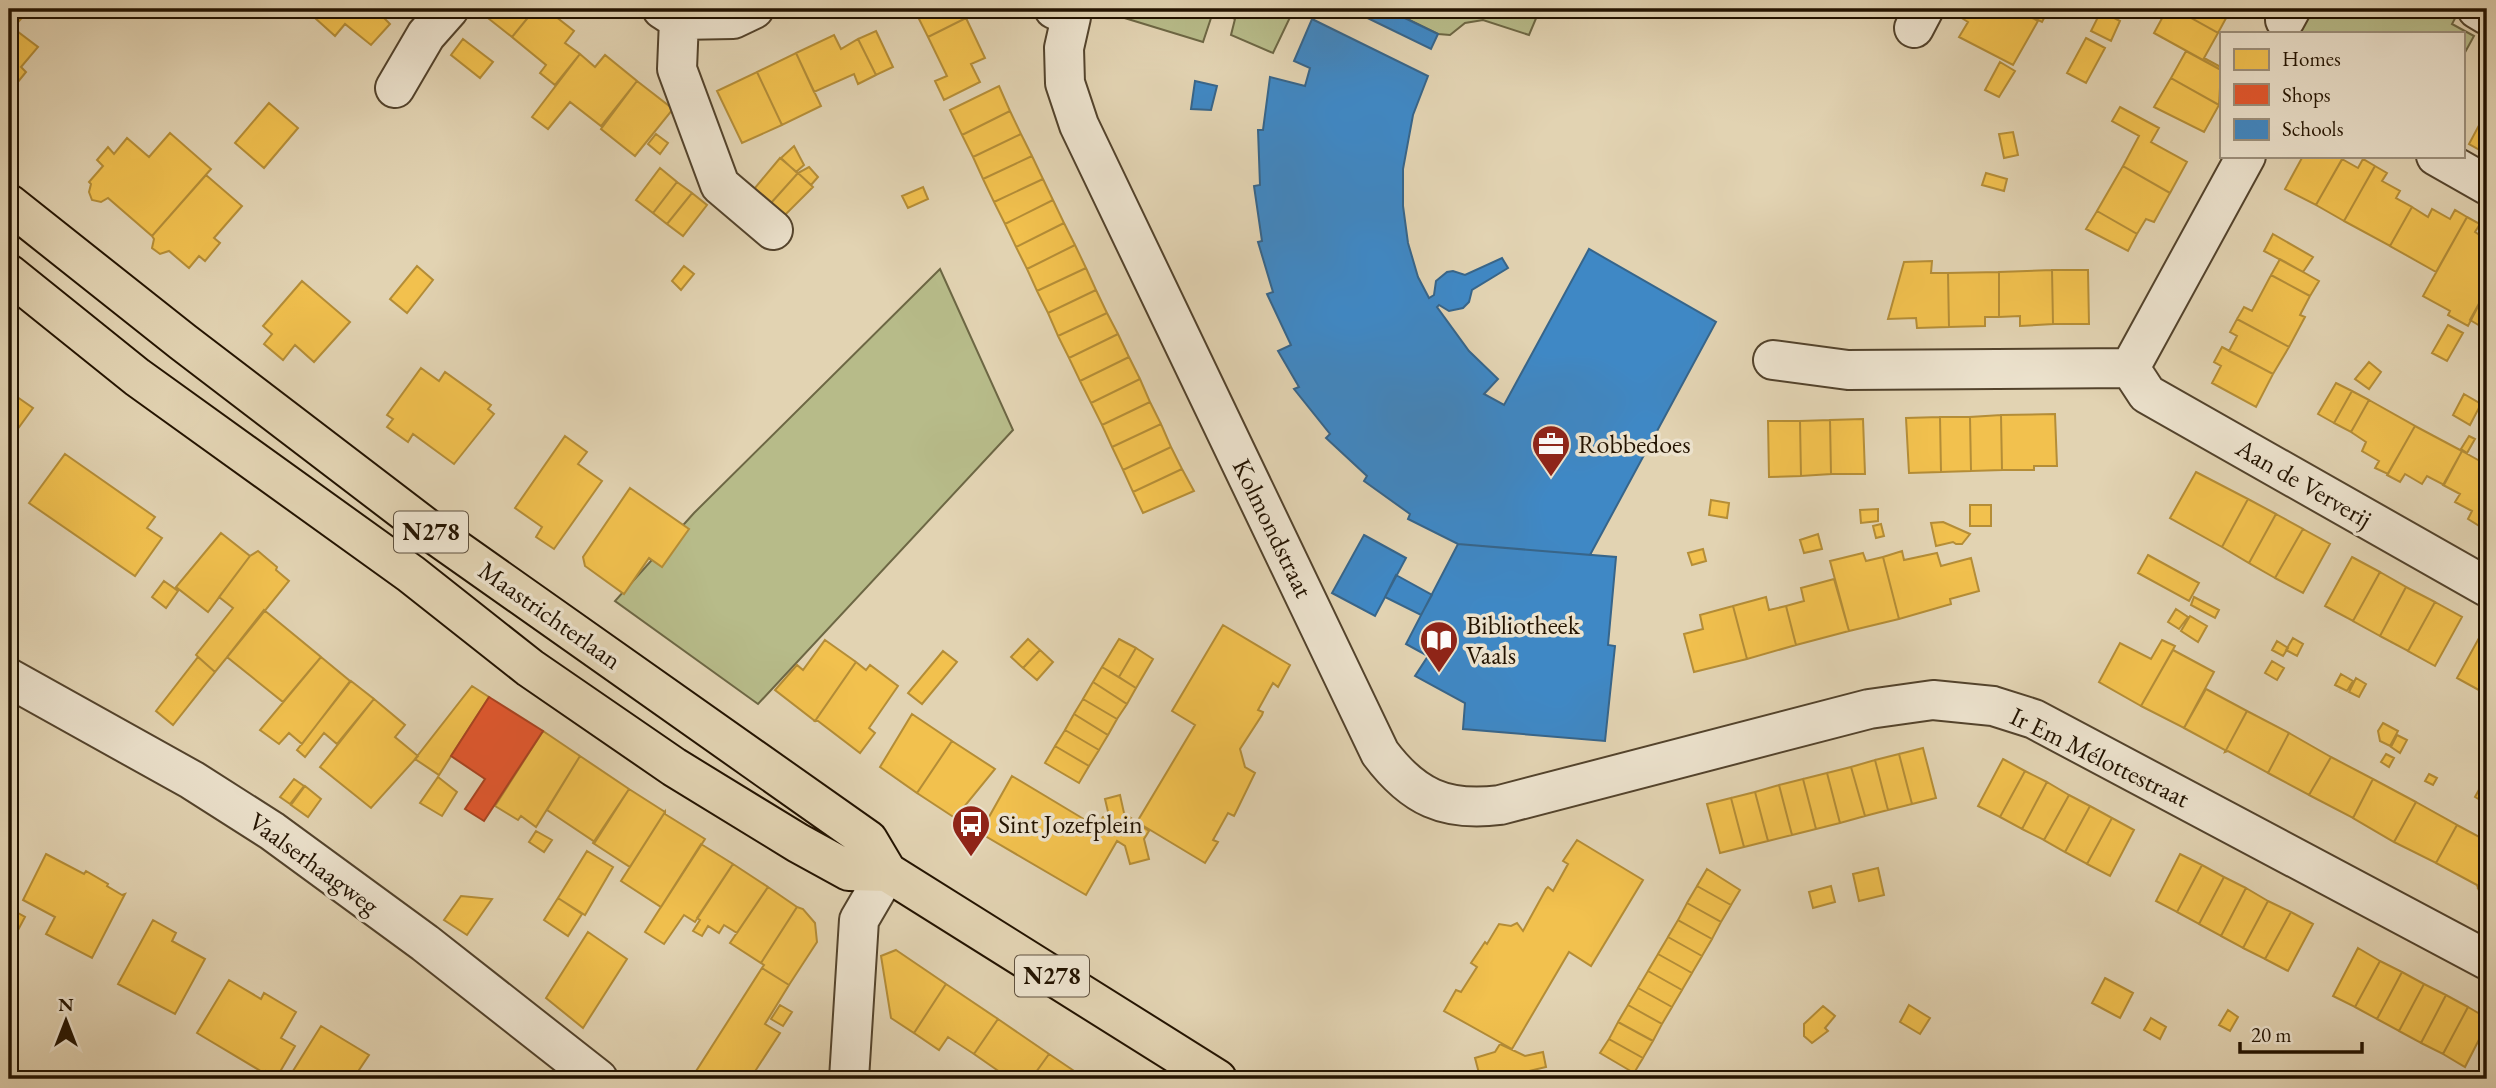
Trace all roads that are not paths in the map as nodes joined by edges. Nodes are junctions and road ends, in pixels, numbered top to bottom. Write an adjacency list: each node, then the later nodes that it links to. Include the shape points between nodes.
1 (449, 9): 7 (street, via 426,34)
2 (754, 9): 5 (street, via 733,19)
3 (2477, 9): 6 (street)
4 (1067, 11): 18 (street, Kolmondstraat, via 1065,83 1079,125 1392,770 1433,799 1484,807)
5 (670, 14): 12 (street, via 677,69 720,185)
6 (2487, 16)
7 (395, 88)
8 (2245, 158): 15 (street)
9 (2440, 158): 10 (street)
10 (2487, 185)
11 (9, 205): 19 (main road, Maastrichterlaan / N278, via 437,536 868,840)
12 (773, 230)
13 (9, 274): 19 (main road, Maastrichterlaan / N278, via 137,377 411,574 530,667 674,767 849,871)
14 (1773, 360): 15 (street, via 1848,370)
15 (2130, 368): 16 (street, Aan de Ververij, via 2147,394)
16 (2487, 587)
17 (9, 678): 21 (street, Vaalserhaagweg, via 192,780 272,831)
18 (1682, 756): 20 (street, Ir Em Mélottestraat, via 1869,709 1933,700 1993,706 2034,719)
19 (887, 872): 22 (street, via 859,920); 23 (main road, Maastrichterlaan / N278)
20 (2487, 961)
21 (598, 1079)
22 (849, 1079)
23 (1217, 1079)

